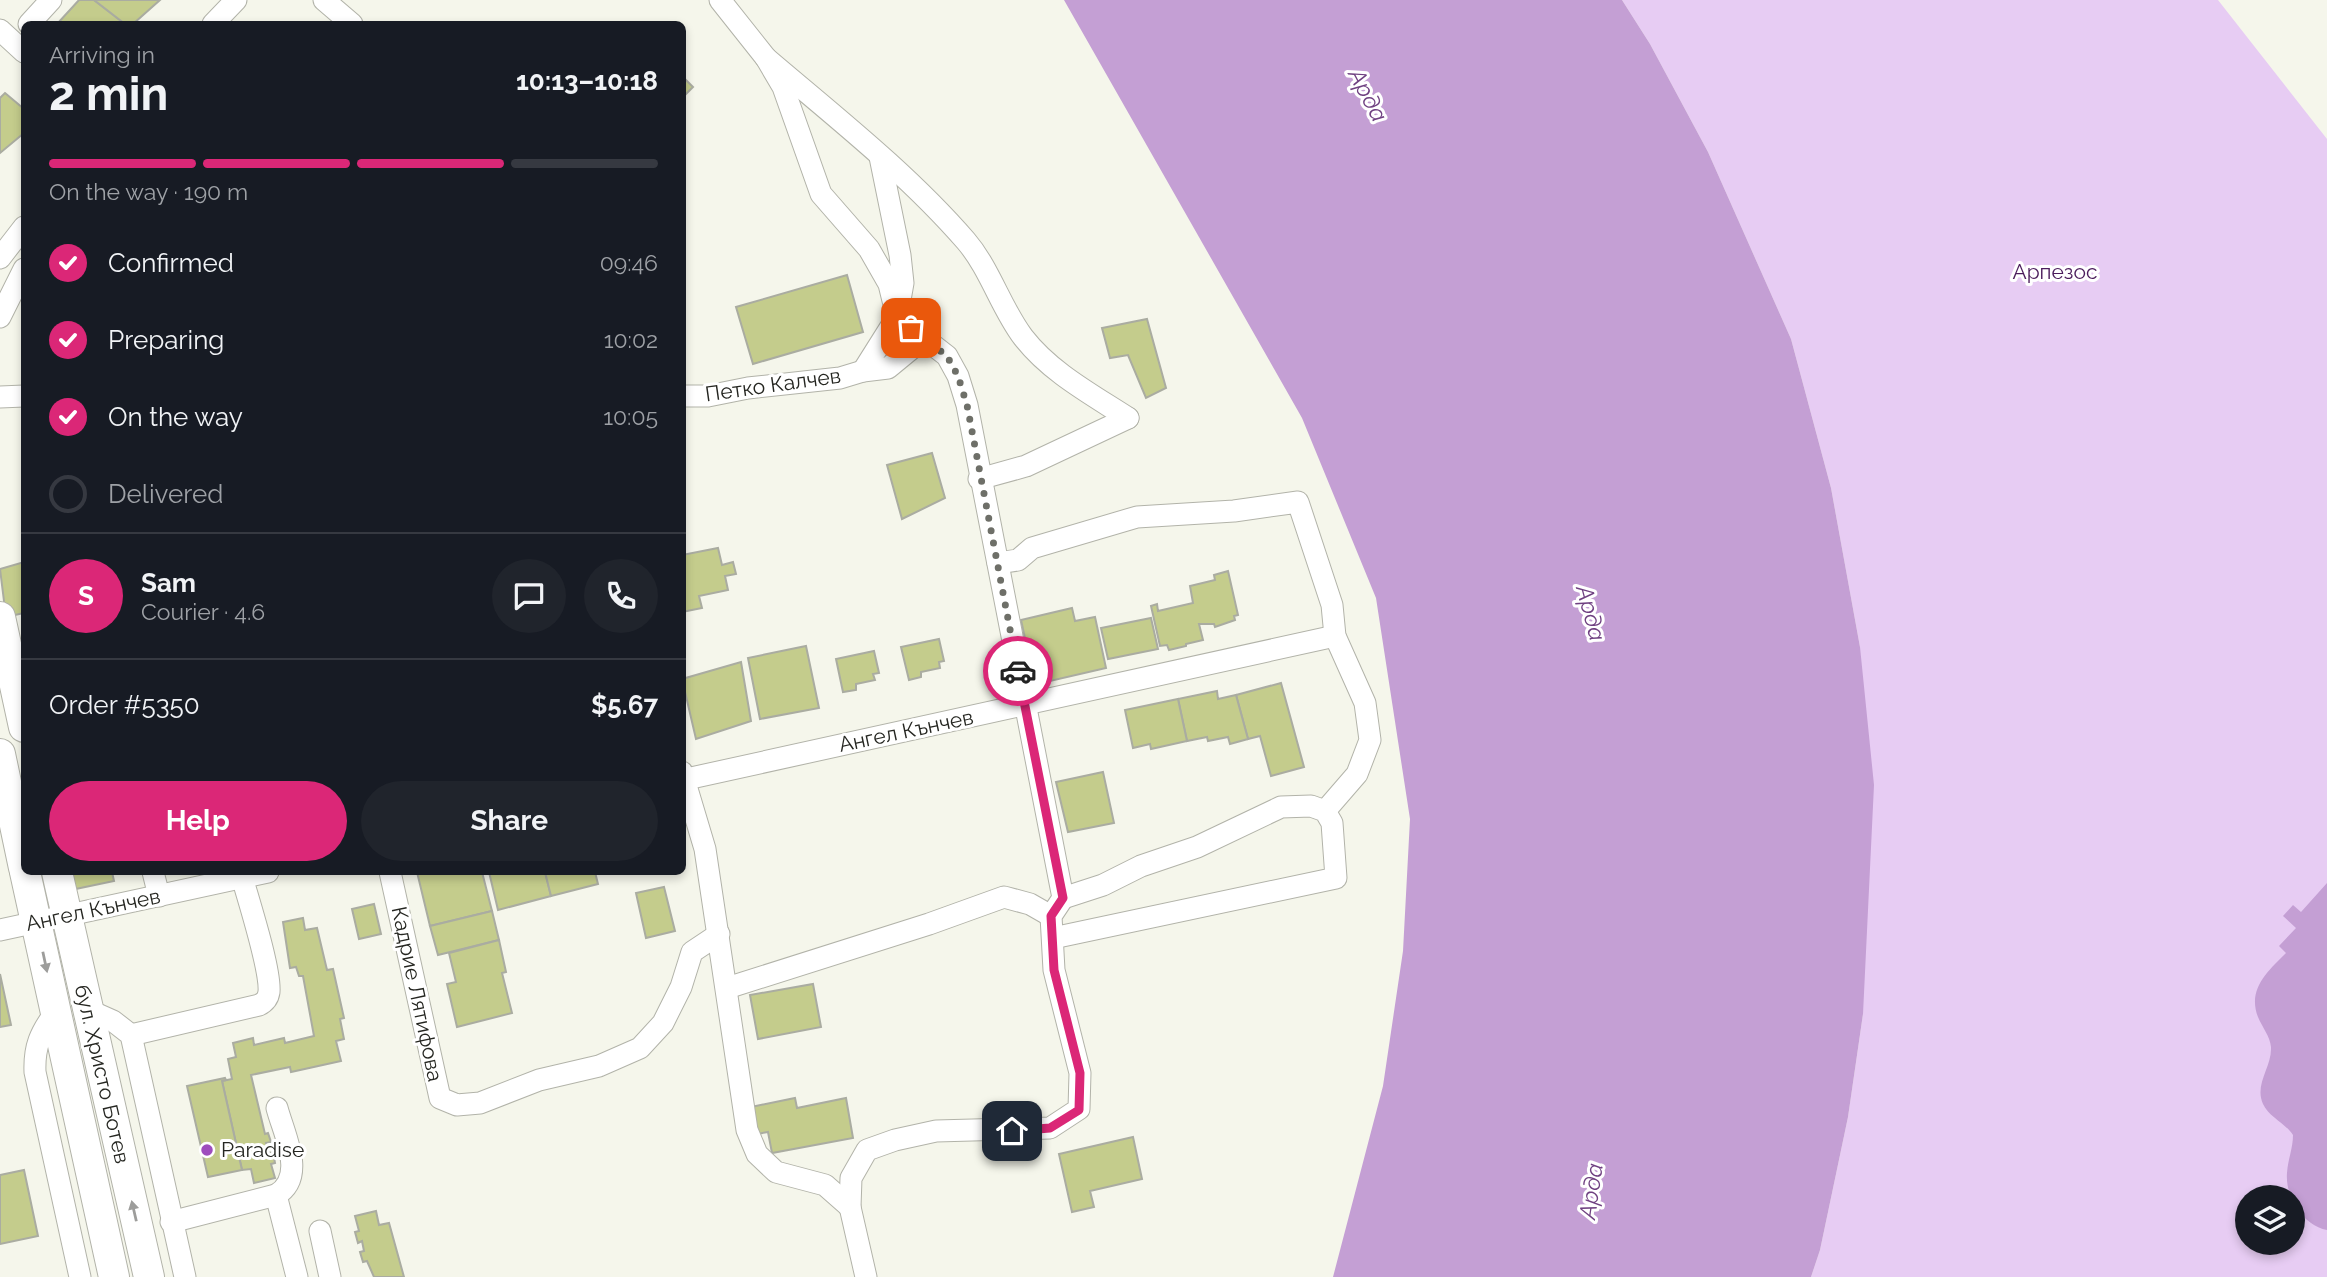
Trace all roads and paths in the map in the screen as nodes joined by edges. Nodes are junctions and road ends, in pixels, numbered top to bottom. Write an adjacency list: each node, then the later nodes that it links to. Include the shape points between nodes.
1 (51, 0): 5 (street)
2 (236, 0): 6 (street)
3 (324, 0): 7 (street)
4 (720, 0): 8 (street)
5 (32, 21)
6 (216, 21)
7 (348, 21)
8 (766, 58): 9 (street); 14 (street, via 783,87 821,194 869,249 889,284)
9 (880, 156): 14 (street, via 900,255); 20 (street, via 967,243 1021,335 1040,356 1128,418 1026,466)
10 (21, 230): 11 (street)
11 (2, 252)
12 (21, 275): 13 (street)
13 (0, 317)
14 (897, 317): 15 (street); 16 (street)
15 (922, 340): 16 (street, Петко Калчев, via 888,368); 20 (street, via 947,356 958,376)
16 (863, 371): 18 (street, Петко Калчев, via 840,378)
17 (21, 396): 19 (street)
18 (686, 396)
19 (0, 397)
20 (979, 479): 21 (street)
21 (998, 563): 23 (street, via 1018,560 1032,548 1137,517 1298,502 1332,605); 24 (street)
22 (0, 617): 25 (main road)
23 (1335, 636): 24 (street, Ангел Кънчев); 29 (street, via 1365,703 1370,740 1357,774)
24 (1024, 705): 27 (street, Ангел Кънчев); 38 (street)
25 (21, 713)
26 (0, 754): 30 (main road, бул. Христо Ботев)
27 (686, 777)
28 (686, 788): 42 (street, via 705,849)
29 (1325, 811): 38 (street, via 1311,806 1281,807); 43 (street, via 1332,823 1336,878)
30 (21, 851)
31 (26, 875): 40 (main road, бул. Христо Ботев)
32 (58, 875): 39 (main road, бул. Христо Ботев)
33 (154, 875): 37 (street)
34 (252, 875): 36 (street, Ангел Кънчев)
35 (391, 875): 42 (street, Кадрие Лятифова, via 440,1098 457,1105 480,1103 539,1080 599,1066 640,1048 663,1023 692,952)
36 (242, 877): 37 (street, Ангел Кънчев); 47 (street, via 267,978 267,999 259,1005)
37 (159, 896): 39 (street, Ангел Кънчев)
38 (1057, 907): 43 (street); 44 (street, via 1004,897)
39 (66, 916): 40 (street, Ангел Кънчев); 45 (main road, бул. Христо Ботев)
40 (37, 923): 41 (street, Ангел Кънчев); 46 (main road, бул. Христо Ботев, one-way to 46)
41 (0, 930)
42 (719, 934): 44 (street)
43 (1053, 938): 50 (street, via 1060,1003 1080,1073 1079,1110 1050,1128 936,1131 867,1150 851,1178)
44 (727, 988): 50 (street, via 747,1130 757,1154 776,1172 825,1185)
45 (86, 1009): 47 (street); 55 (main road, бул. Христо Ботев, one-way to 45)
46 (55, 1013): 53 (street, via 39,1034 35,1072); 54 (main road, бул. Христо Ботев)
47 (131, 1035): 51 (street)
48 (277, 1108): 49 (street, via 293,1173 285,1190)
49 (276, 1195): 51 (street); 57 (street)
50 (850, 1207): 59 (street)
51 (171, 1222): 56 (street)
52 (320, 1231): 58 (street)
53 (80, 1277)
54 (114, 1277)
55 (149, 1277)
56 (185, 1277)
57 (297, 1277)
58 (330, 1277)
59 (866, 1277)

